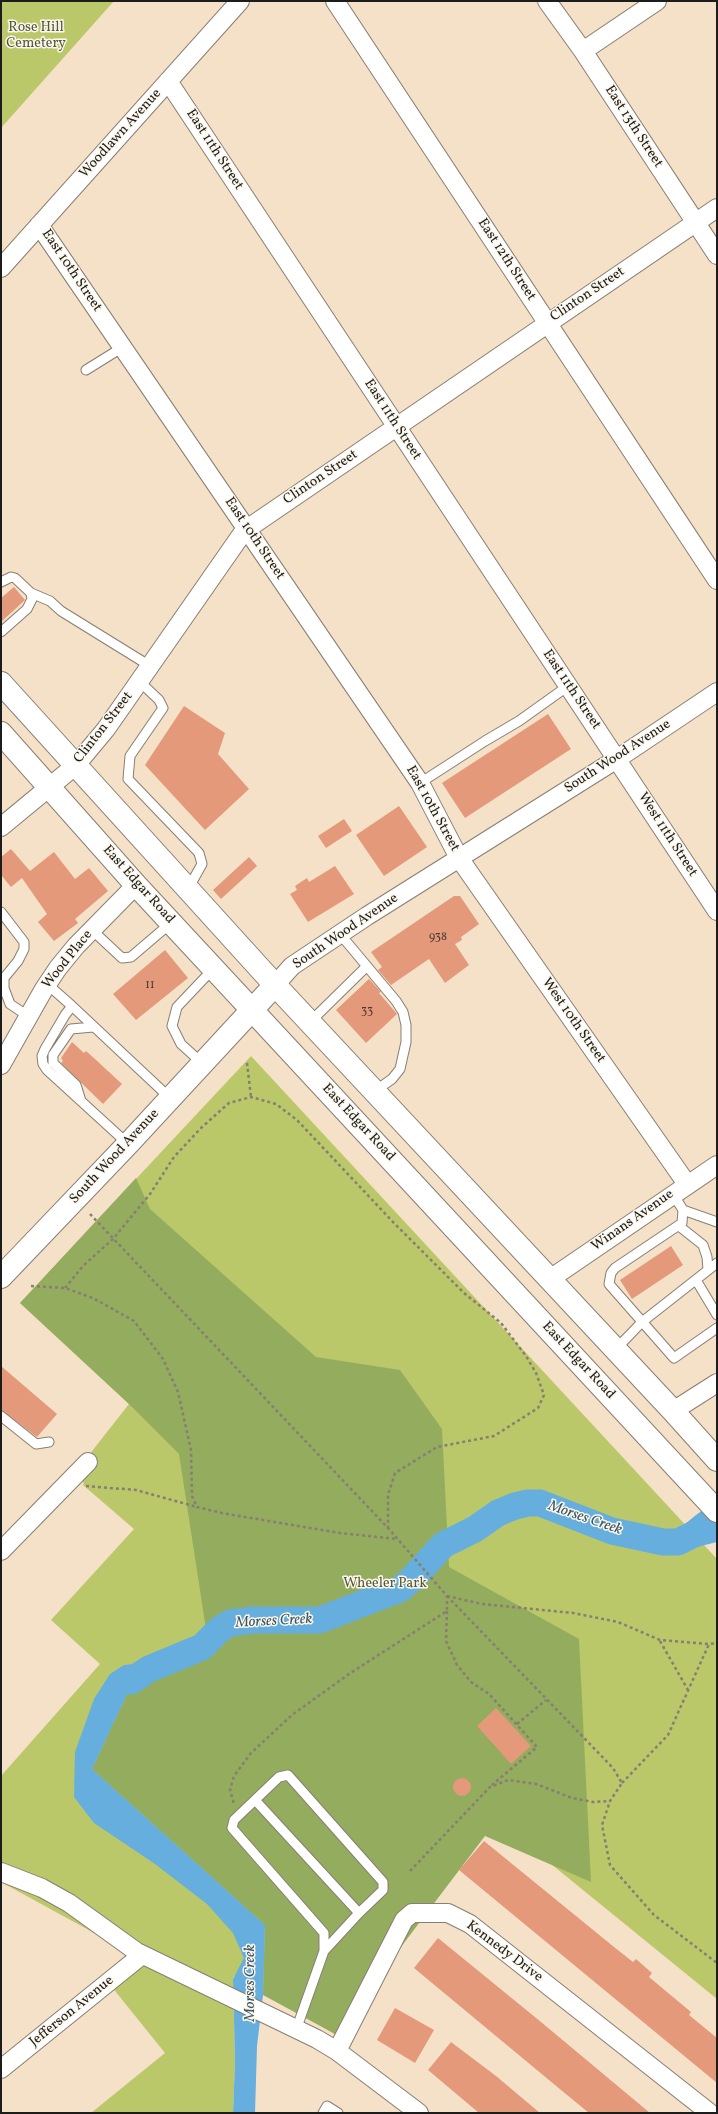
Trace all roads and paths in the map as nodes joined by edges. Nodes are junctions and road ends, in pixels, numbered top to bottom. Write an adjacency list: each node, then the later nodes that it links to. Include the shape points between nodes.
1 (240, 1): 6 (street, Woodlawn Avenue)
2 (335, 1): 12 (street, East 12th Street)
3 (547, 1): 5 (street, East 13th Street)
4 (657, 1): 5 (street)
5 (583, 51): 8 (street, East 13th Street)
6 (168, 81): 9 (street, Woodlawn Avenue); 15 (street, East 11th Street)
7 (717, 208): 8 (street, Clinton Street)
8 (696, 223): 10 (street, East 13th Street); 12 (street, Clinton Street)
9 (39, 225): 11 (street, Woodlawn Avenue); 13 (street, East 10th Street)
10 (717, 255)
11 (1, 268)
12 (547, 323): 15 (street, Clinton Street); 17 (street, East 12th Street)
13 (123, 347): 14 (lane); 16 (street, East 10th Street)
14 (86, 370)
15 (396, 426): 16 (street, Clinton Street); 23 (street, East 11th Street)
16 (247, 528): 21 (street, Clinton Street); 28 (street, East 10th Street)
17 (717, 580)
18 (1, 582): 19 (lane, via 4,579 15,578)
19 (31, 593): 20 (lane, via 31,604); 21 (lane, via 50,601)
20 (1, 632)
21 (144, 674): 27 (street, Clinton Street, via 106,730); 33 (lane, via 163,708 130,756 128,779 199,853 202,864)
22 (1, 684): 27 (main road)
23 (568, 686): 26 (street, East 11th Street); 28 (lane, via 520,721)
24 (717, 692): 26 (street, South Wood Avenue)
25 (1, 733): 29 (main road, East Edgar Road)
26 (616, 759): 31 (street, South Wood Avenue); 34 (street, West 11th Street)
27 (76, 764): 29 (street, Clinton Street); 33 (main road)
28 (420, 783): 31 (street, East 10th Street)
29 (51, 786): 30 (street, Clinton Street); 32 (main road, East Edgar Road)
30 (1, 826)
31 (459, 858): 38 (street, South Wood Avenue); 57 (street, West 10th Street)
32 (136, 884): 36 (main road, East Edgar Road); 37 (street, Wood Place)
33 (188, 889): 42 (main road)
34 (717, 911)
35 (1, 912): 45 (lane, via 24,942 24,949 18,961 4,978 4,988 10,1004)
36 (172, 922): 37 (lane, via 131,957 122,958); 40 (main road, East Edgar Road)
37 (92, 930): 41 (street, Wood Place, via 66,957)
38 (340, 934): 39 (lane); 42 (street, South Wood Avenue, via 292,966)
39 (366, 967): 46 (lane); 51 (lane, via 396,1001 403,1012 406,1025 406,1042 400,1069)
40 (214, 968): 44 (main road, East Edgar Road); 49 (lane, via 177,1007 172,1026 181,1044)
41 (47, 984): 43 (lane); 45 (street, Wood Place)
42 (275, 986): 44 (main road, South Wood Avenue); 46 (main road)
43 (72, 1006): 47 (lane); 54 (lane, via 64,1015 42,1056 47,1070)
44 (253, 1010): 49 (main road, South Wood Avenue); 82 (main road, East Edgar Road)
45 (28, 1016): 50 (street, Wood Place)
46 (310, 1022): 51 (main road)
47 (93, 1027): 53 (lane); 54 (lane, via 71,1029 53,1055 53,1063 76,1085)
48 (247, 1063): 52 (path)
49 (203, 1064): 53 (main road, South Wood Avenue)
50 (1, 1065)
51 (375, 1092): 66 (main road)
52 (251, 1097): 62 (path, via 229,1103 201,1128 174,1157 150,1194); 83 (path, via 276,1104 297,1120 453,1282 501,1323 526,1356 544,1395 538,1408 494,1436 437,1448 396,1473 388,1495)
53 (170, 1098): 55 (main road, South Wood Avenue)
54 (81, 1101): 55 (lane)
55 (128, 1144): 65 (main road, South Wood Avenue)
56 (717, 1165): 57 (street, Winans Avenue)
57 (680, 1189): 58 (lane); 66 (street, Winans Avenue)
58 (683, 1210): 60 (lane); 61 (lane, via 684,1218)
59 (90, 1214): 62 (path)
60 (717, 1222)
61 (679, 1226): 64 (lane, via 703,1245); 71 (lane, via 614,1268 611,1273 611,1288)
62 (112, 1238): 69 (path); 83 (path)
63 (717, 1264): 64 (lane)
64 (708, 1270): 67 (lane)
65 (1, 1277)
66 (550, 1279): 73 (main road)
67 (696, 1280): 70 (lane); 71 (lane)
68 (31, 1286): 69 (path)
69 (65, 1288): 81 (path, via 93,1298 134,1321 164,1359 178,1392 190,1450 192,1496)
70 (717, 1315)
71 (642, 1322): 72 (lane, via 674,1358); 73 (lane)
72 (717, 1328)
73 (616, 1349): 75 (main road)
74 (717, 1383): 75 (street)
75 (673, 1411): 78 (main road)
76 (1, 1416): 77 (lane, via 36,1444)
77 (48, 1442)
78 (712, 1454)
79 (88, 1462): 85 (street)
80 (83, 1485): 81 (path, via 136,1490)
81 (197, 1507): 84 (path, via 340,1533)
82 (717, 1511)
83 (388, 1528): 84 (path)
84 (397, 1539): 86 (path)
85 (1, 1551)
86 (447, 1596): 87 (path); 88 (path, via 482,1604 573,1613 610,1621); 92 (path)
87 (447, 1611): 93 (path, via 446,1641 457,1665 471,1682 489,1694); 98 (path, via 292,1715 251,1753 234,1776 230,1790)
88 (660, 1640): 90 (path); 91 (path)
89 (717, 1643): 90 (path)
90 (709, 1644): 91 (path)
91 (688, 1691): 94 (path, via 668,1735)
92 (546, 1700): 93 (path); 94 (path, via 613,1768)
93 (517, 1724): 95 (path, via 537,1747)
94 (622, 1783): 97 (path)
95 (490, 1787): 97 (path, via 508,1780 536,1784 572,1798 593,1802); 99 (path)
96 (255, 1800): 101 (lane); 101 (lane, via 279,1777 288,1776 383,1882 383,1890); 102 (lane, via 234,1820 232,1828 324,1933)
97 (610, 1801): 104 (path, via 602,1825 610,1865 654,1915)
98 (234, 1805)
99 (410, 1871)
100 (1, 1872): 103 (street, via 70,1903)
101 (359, 1912): 102 (lane)
102 (324, 1951): 105 (lane)
103 (142, 1955): 105 (street); 107 (street, Jefferson Avenue)
104 (717, 1963)
105 (296, 2030): 106 (street)
106 (338, 2051): 110 (street); 111 (street, Kennedy Drive, via 404,1920 412,1913 448,1913 470,1924)
107 (1, 2069)
108 (323, 2113): 109 (lane, via 327,2106)
109 (338, 2113)
110 (419, 2113)
111 (710, 2113)

